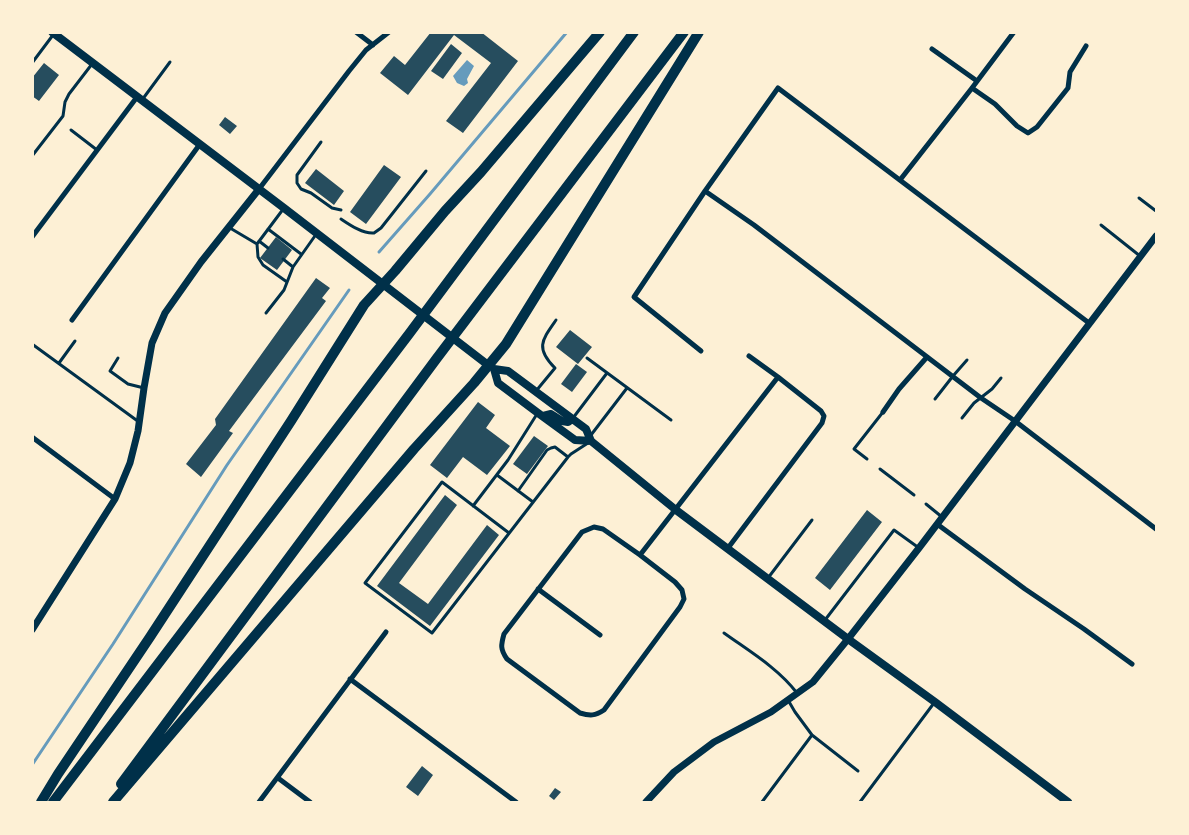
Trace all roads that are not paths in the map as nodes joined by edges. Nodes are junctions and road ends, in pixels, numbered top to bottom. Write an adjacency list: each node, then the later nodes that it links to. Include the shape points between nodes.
1 (356, 32): 9 (street)
2 (389, 32): 9 (street)
3 (600, 32): 45 (highway)
4 (634, 32): 114 (highway, via 410,334)
5 (684, 32): 115 (highway)
6 (699, 32): 59 (highway)
7 (1014, 32): 15 (street)
8 (53, 33): 12 (lane); 14 (main road)
9 (373, 45): 25 (street, via 349,71)
10 (1086, 46): 16 (street, via 1070,72 1068,88 1037,128 1028,133)
11 (932, 50): 15 (street)
12 (32, 62)
13 (170, 62): 17 (lane)
14 (92, 63): 17 (main road); 22 (lane, via 69,94 62,116)
15 (977, 80): 16 (street)
16 (972, 88): 24 (street)
17 (139, 98): 20 (main road); 21 (street)
18 (71, 130): 21 (lane)
19 (321, 142): 29 (lane, via 297,175 297,183 332,208)
20 (200, 144): 25 (main road); 47 (street)
21 (97, 150): 37 (street)
22 (32, 156)
23 (426, 171): 31 (lane, via 382,228 374,233 367,233)
24 (900, 180): 26 (street, via 778,88); 49 (street)
25 (259, 189): 28 (main road); 33 (street)
26 (705, 191): 52 (street, via 634,298); 54 (street)
27 (1139, 198): 30 (lane)
28 (284, 208): 34 (lane); 35 (main road)
29 (341, 210)
30 (1156, 211)
31 (341, 219)
32 (1101, 225): 41 (lane)
33 (229, 227): 38 (lane); 64 (street, via 165,314 152,343)
34 (268, 229): 38 (lane); 40 (lane)
35 (317, 233): 40 (lane); 45 (main road)
36 (1156, 236): 41 (street)
37 (32, 237)
38 (258, 243): 39 (lane); 44 (lane, via 258,257 263,265)
39 (268, 248)
40 (301, 254): 43 (lane)
41 (1141, 256): 49 (street)
42 (283, 259): 43 (lane)
43 (293, 267): 44 (lane)
44 (287, 282): 46 (lane)
45 (383, 284): 59 (main road); 113 (highway, via 364,305)
46 (266, 312)
47 (72, 320)
48 (556, 320): 66 (lane, via 544,337 543,346 545,356 555,368)
49 (1089, 323): 74 (street)
50 (75, 341): 58 (lane)
51 (32, 344): 58 (lane)
52 (701, 351)
53 (749, 356): 62 (street)
54 (927, 357): 61 (street); 69 (street)
55 (118, 358): 64 (lane, via 110,371 128,384)
56 (587, 358): 60 (lane)
57 (967, 360): 61 (lane)
58 (59, 363): 75 (lane)
59 (491, 367): 66 (main road, via 508,371); 70 (main road, via 498,383); 116 (highway, via 414,449)
60 (607, 372): 65 (lane); 72 (lane)
61 (953, 376): 67 (street); 68 (lane)
62 (778, 377): 88 (street); 94 (street, via 821,411 824,416 822,423)
63 (1001, 378): 67 (lane)
64 (144, 388): 75 (street)
65 (627, 388): 73 (lane); 77 (lane)
66 (536, 392): 72 (main road)
67 (981, 398): 71 (lane); 74 (street)
68 (935, 399)
69 (883, 412): 79 (lane, via 854,449)
70 (540, 415): 72 (main road, via 551,414 568,422); 77 (main road, via 575,440); 81 (lane)
71 (962, 418)
72 (572, 419): 77 (main road, via 586,429)
73 (671, 420)
74 (1015, 421): 89 (street); 92 (street)
75 (140, 422): 84 (street, via 130,464)
76 (32, 437): 84 (street)
77 (590, 439): 78 (lane); 88 (main road)
78 (568, 457): 82 (lane, via 555,447 547,450); 85 (lane)
79 (867, 459)
80 (880, 469): 83 (lane)
81 (496, 475): 82 (lane); 87 (lane)
82 (518, 491): 85 (lane)
83 (914, 495)
84 (115, 499): 100 (street)
85 (533, 502): 93 (lane)
86 (926, 504): 89 (lane)
87 (473, 506): 93 (lane); 93 (lane, via 442,482 365,583 432,633)
88 (676, 510): 94 (main road); 96 (street)
89 (942, 517): 91 (street)
90 (812, 520): 97 (lane)
91 (937, 524): 95 (street); 105 (street)
92 (1156, 529)
93 (509, 533)
94 (728, 548): 97 (main road)
95 (918, 548): 99 (lane, via 894,530); 104 (street)
96 (640, 555): 98 (street, via 603,529 594,527 582,532); 98 (street, via 675,582 684,599 604,710 597,714 580,713 503,653 504,634)
97 (768, 579): 99 (main road)
98 (538, 589): 103 (street)
99 (824, 621): 104 (main road)
100 (32, 630)
101 (386, 632): 106 (street)
102 (724, 633): 107 (lane, via 779,673)
103 (600, 635)
104 (848, 640): 107 (street, via 813,682); 109 (main road)
105 (1132, 664)
106 (350, 679): 112 (street); 119 (street)
107 (798, 693): 108 (street)
108 (788, 700): 110 (lane); 120 (street, via 772,712 714,742 674,772)
109 (935, 702): 122 (lane); 123 (main road)
110 (812, 735): 111 (lane); 121 (lane)
111 (858, 771)
112 (278, 778): 117 (street); 118 (street)
113 (41, 802)
114 (53, 802)
115 (107, 802)
116 (113, 802)
117 (259, 802)
118 (310, 802)
119 (516, 802)
120 (646, 802)
121 (762, 802)
122 (860, 802)
123 (1068, 802)

